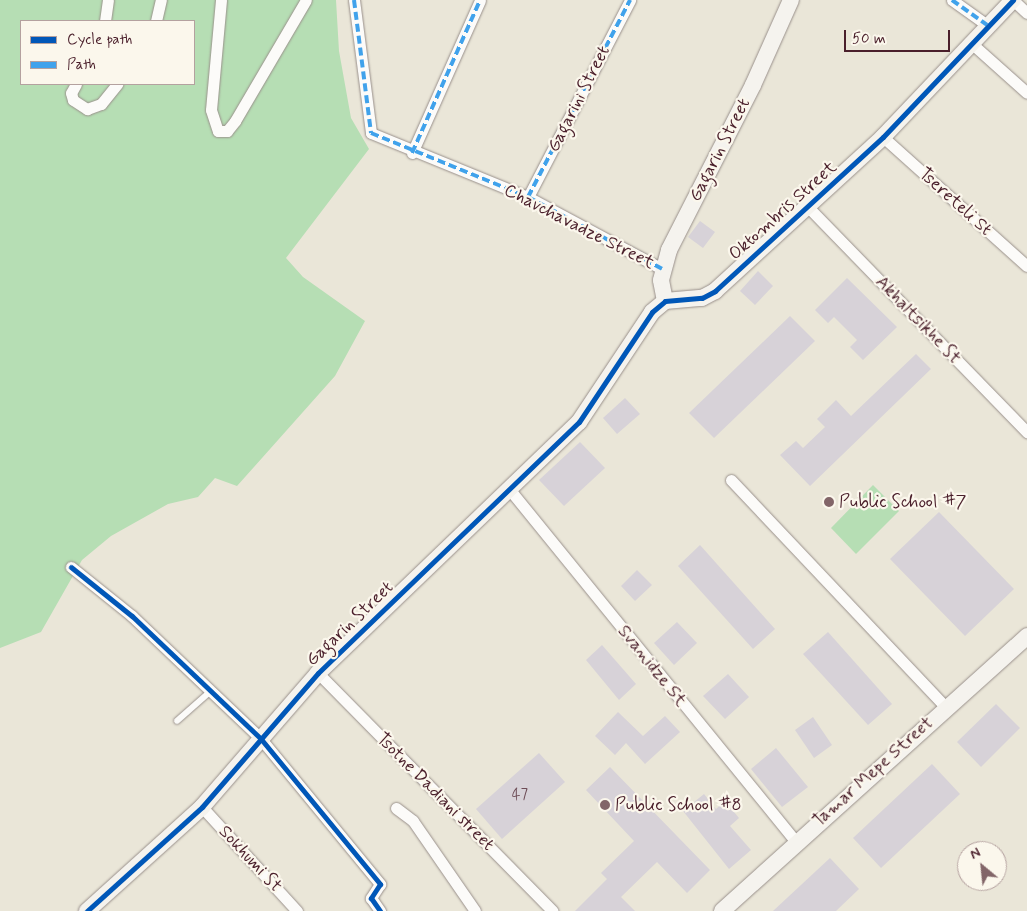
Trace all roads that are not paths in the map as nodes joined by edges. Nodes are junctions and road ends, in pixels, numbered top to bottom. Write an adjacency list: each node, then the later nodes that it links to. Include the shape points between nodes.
1 (108, 0): 12 (street)
2 (161, 0): 13 (street)
3 (221, 0): 4 (street, via 211,110 218,132 227,131 235,122)
4 (306, 0)
5 (354, 0): 20 (street, Chavchavadze Street, via 371,133)
6 (480, 0): 20 (street)
7 (630, 0): 21 (street, Gagarini Street)
8 (791, 0): 24 (street, Gagarin Street)
9 (952, 0): 14 (street)
10 (1013, 0): 11 (street); 14 (street, Oktombris Street)
11 (1027, 13)
12 (105, 20)
13 (156, 20)
14 (987, 25): 15 (street, Oktombris Street)
15 (970, 42): 18 (street); 19 (street, Oktombris Street)
16 (75, 85): 17 (street, via 71,92 73,100 87,109 101,104)
17 (116, 85)
18 (1027, 93)
19 (883, 137): 22 (street, Oktombris Street); 23 (street, Tsereteli St)
20 (412, 152): 21 (street, Chavchavadze Street)
21 (528, 197): 24 (street, Chavchavadze Street)
22 (810, 208): 25 (street, Oktombris Street, via 709,296); 26 (street, Akhaltsikhe St)
23 (1027, 266)
24 (662, 269): 25 (street)
25 (665, 302): 28 (street, via 641,325 579,422)
26 (1027, 432)
27 (731, 480): 33 (street)
28 (510, 490): 31 (street, Gagarin Street); 38 (street, Svanidze St)
29 (71, 567): 32 (street, via 132,616)
30 (1027, 636): 33 (street, Tamar Mepe Street)
31 (318, 673): 35 (street, Gagarin Street); 43 (street, Tsotne Dadiani street)
32 (211, 692): 34 (lane); 35 (street)
33 (946, 707): 38 (street, Tamar Mepe Street)
34 (177, 721)
35 (261, 739): 36 (street, Gagarin Street); 41 (street, via 380,884 371,898)
36 (202, 807): 39 (street, Gagarin Street); 40 (street, Sokhumi St)
37 (396, 808): 42 (street, via 413,822)
38 (795, 841): 44 (street, Tamar Mepe Street)
39 (87, 911)
40 (297, 911)
41 (380, 911)
42 (475, 911)
43 (552, 911)
44 (722, 911)

